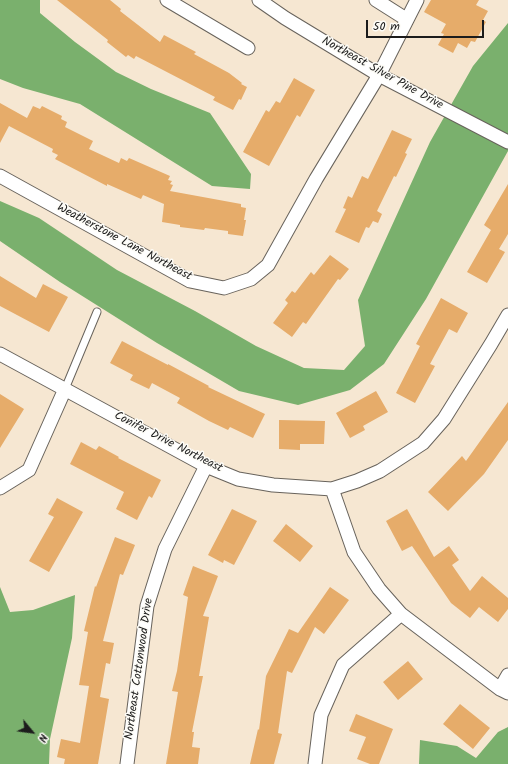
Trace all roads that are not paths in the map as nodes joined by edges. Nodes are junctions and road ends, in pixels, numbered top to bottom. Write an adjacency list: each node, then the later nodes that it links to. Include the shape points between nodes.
1 (167, 0): 5 (street)
2 (259, 0): 8 (street, Northeast Silver Pine Drive)
3 (376, 0): 6 (street)
4 (417, 0): 6 (street, Weatherstone Lane Northeast)
5 (179, 4): 7 (street)
6 (406, 19): 8 (street, Weatherstone Lane Northeast)
7 (248, 48)
8 (379, 75): 9 (street, Northeast Silver Pine Drive); 10 (street, Weatherstone Lane Northeast, via 268,265 251,279 224,288 190,280)
9 (508, 142)
10 (0, 176)
11 (97, 312): 14 (lane)
12 (508, 315): 17 (street, Conifer Drive Northeast, via 444,419 423,443 380,472)
13 (0, 354): 14 (street, Conifer Drive Northeast)
14 (65, 389): 15 (street, Conifer Drive Northeast); 16 (street, via 29,470)
15 (206, 466): 17 (street, Conifer Drive Northeast, via 238,478 273,485); 21 (street, Northeast Cottonwood Drive, via 165,549 147,606)
16 (0, 488)
17 (332, 489): 18 (street, via 354,552)
18 (401, 614): 20 (street); 22 (street, via 343,665 321,715)
19 (508, 675): 20 (street)
20 (504, 691)
21 (127, 764)
22 (315, 764)

